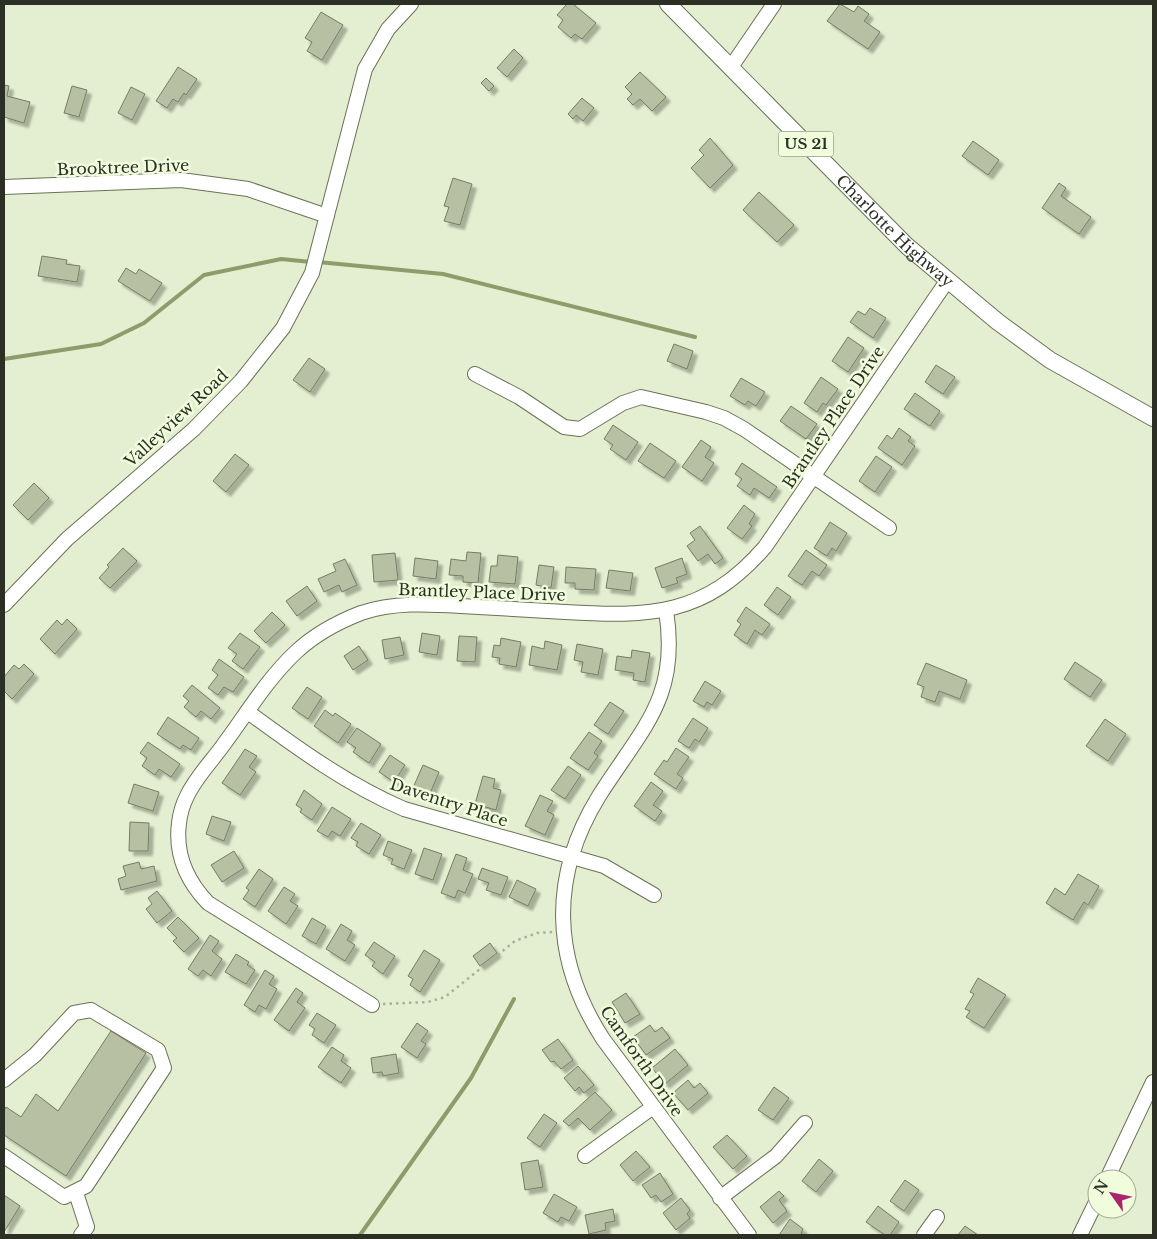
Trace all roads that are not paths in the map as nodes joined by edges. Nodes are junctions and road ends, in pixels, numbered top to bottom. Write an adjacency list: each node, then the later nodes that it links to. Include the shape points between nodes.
1 (411, 4): 6 (street, Valleyview Road, via 388,29 365,69)
2 (668, 4): 4 (main road, Charlotte Highway / US 21)
3 (774, 4): 4 (street)
4 (731, 67): 7 (main road, Charlotte Highway / US 21, via 907,246)
5 (4, 186): 6 (street, Brooktree Drive, via 181,180 248,189)
6 (328, 216): 12 (street, Valleyview Road, via 312,273 283,328 241,381 194,430 67,539)
7 (947, 280): 9 (main road, Charlotte Highway / US 21, via 1050,360); 10 (street, Brantley Place Drive)
8 (475, 374): 10 (street, via 519,397 564,427 580,429 623,403 641,398 724,418)
9 (1153, 418)
10 (814, 477): 11 (street); 13 (street, Brantley Place Drive, via 765,547 735,577 709,594)
11 (889, 528)
12 (4, 605)
13 (666, 610): 14 (street, Brantley Place Drive, via 630,615 428,604 384,607 327,629 297,652 274,676); 15 (street, Camforth Drive, via 670,657 664,690 649,723 598,798)
14 (248, 712): 15 (street, Daventry Place, via 293,745 404,809); 17 (street, Brantley Place Drive, via 184,803 178,834 186,872 199,894 219,910)
15 (570, 858): 16 (street, Daventry Place, via 604,866); 20 (street, Camforth Drive, via 564,888 563,931 571,974 588,1016)
16 (654, 896)
17 (372, 1005)
18 (4, 1080): 25 (street, via 35,1055 74,1013 91,1010 158,1050 164,1068 86,1186)
19 (1153, 1082): 24 (street)
20 (653, 1107): 23 (street); 26 (street, Camforth Drive)
21 (805, 1123): 26 (street, via 776,1156)
22 (4, 1156): 25 (street, via 64,1197)
23 (585, 1156)
24 (1112, 1169)
25 (76, 1193): 29 (street)
26 (720, 1198): 30 (street, Camforth Drive)
27 (937, 1217): 31 (street)
28 (1088, 1219): 32 (street)
29 (84, 1231)
30 (749, 1235)
31 (924, 1235)
32 (1080, 1235)

